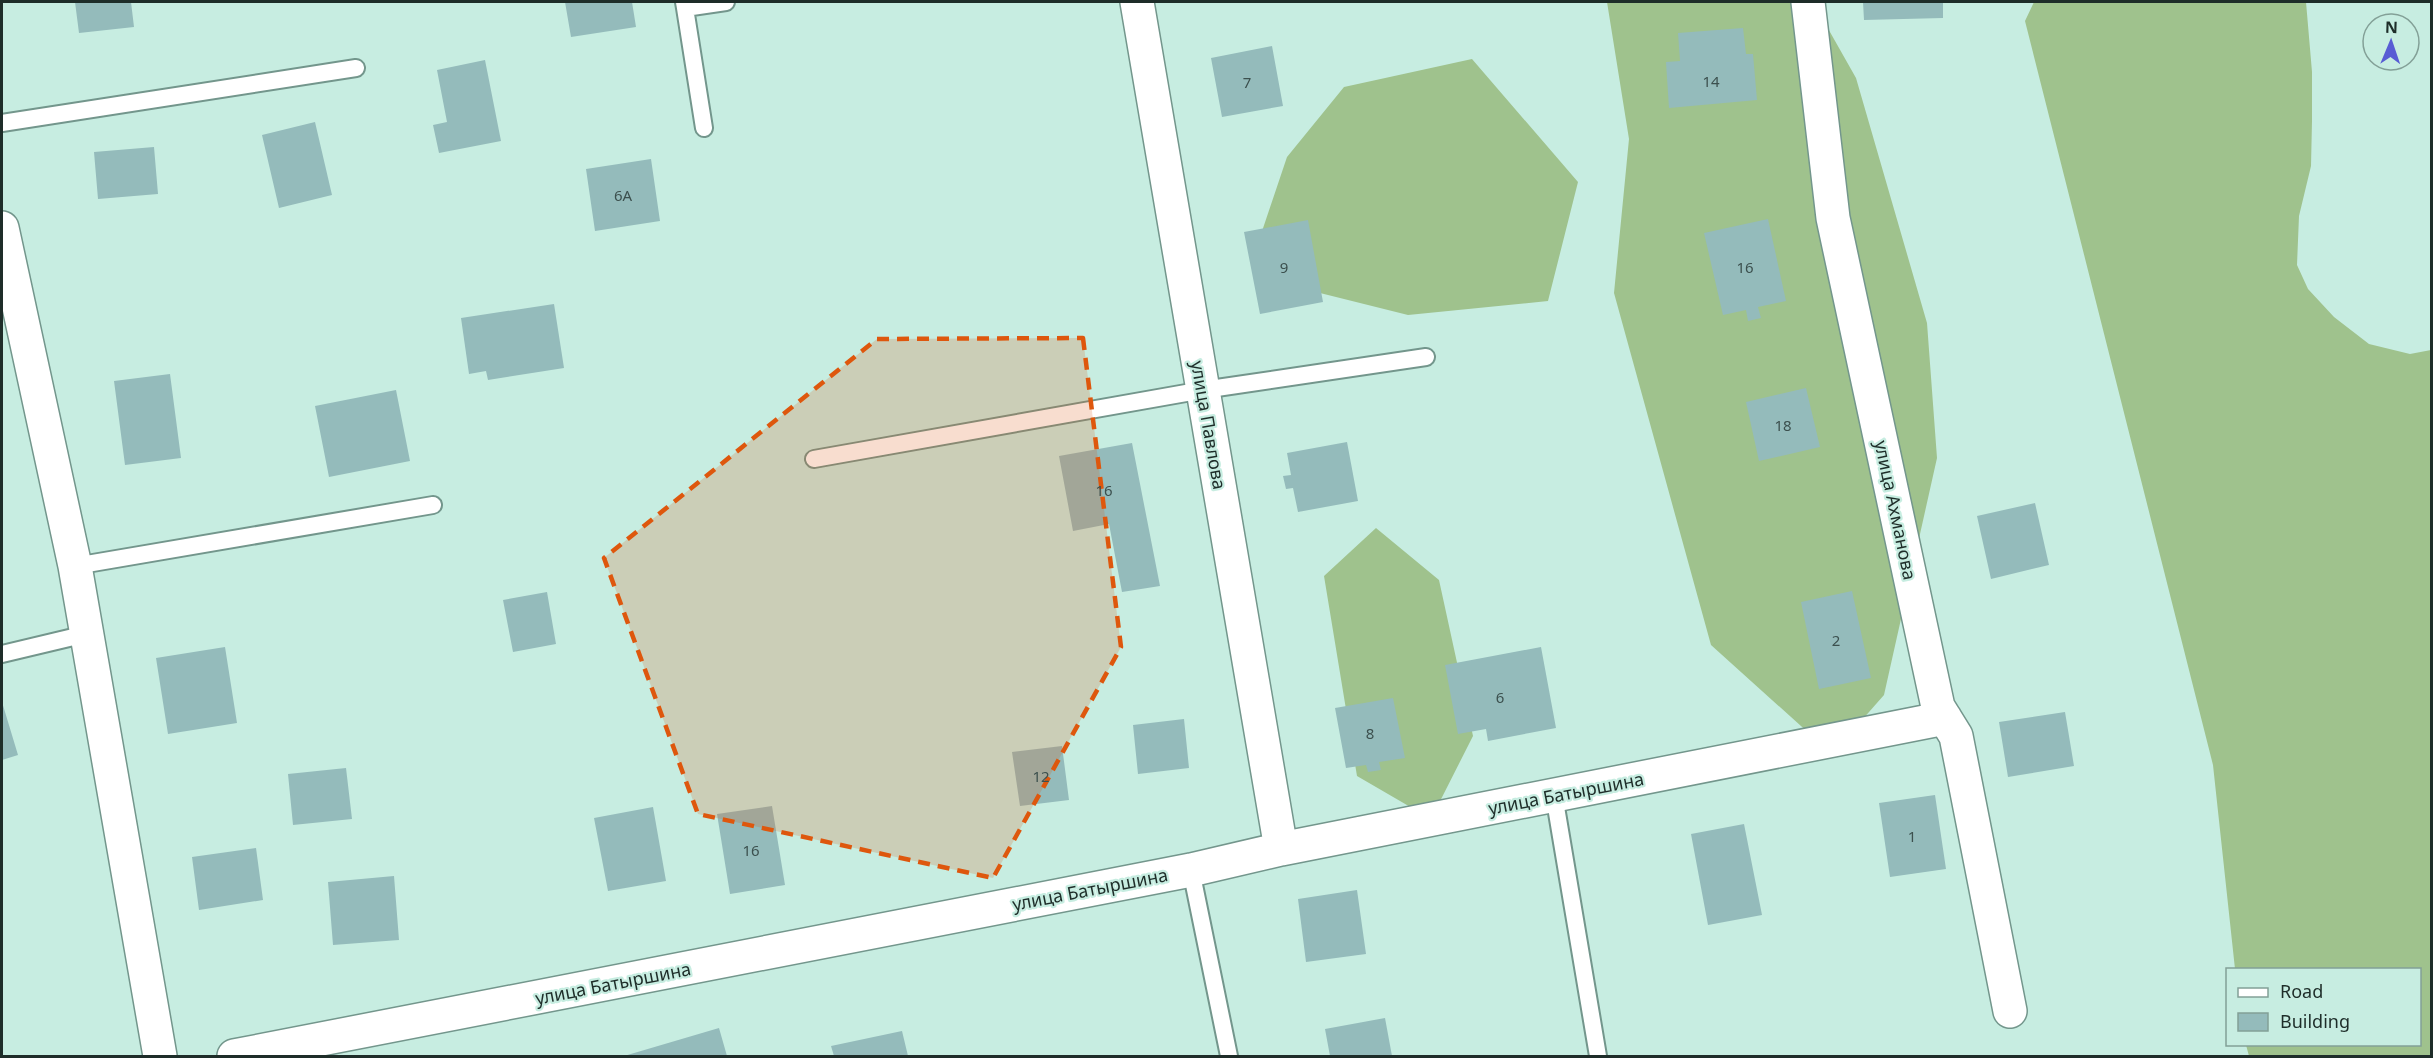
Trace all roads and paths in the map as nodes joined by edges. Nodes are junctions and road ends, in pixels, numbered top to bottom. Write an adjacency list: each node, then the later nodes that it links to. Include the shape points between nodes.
1 (726, 2): 4 (lane)
2 (1137, 2): 10 (street, улица Павлова)
3 (1808, 2): 16 (street, улица Ахманова, via 1833,218 1938,707)
4 (685, 4): 7 (lane)
5 (356, 68): 6 (lane)
6 (2, 123)
7 (704, 128)
8 (2, 233): 13 (street)
9 (1426, 357): 10 (lane)
10 (1203, 390): 11 (lane); 18 (street, улица Павлова)
11 (814, 459)
12 (433, 505): 13 (lane)
13 (75, 566): 14 (street)
14 (86, 634): 15 (lane); 21 (street)
15 (2, 654)
16 (1945, 718): 17 (street, улица Батыршина); 20 (street, улица Ахманова, via 1956,736)
17 (1554, 795): 18 (street, улица Батыршина); 24 (lane)
18 (1281, 849): 19 (street, улица Батыршина)
19 (1191, 870): 22 (street, улица Батыршина); 23 (lane)
20 (2010, 1011)
21 (160, 1056)
22 (234, 1056)
23 (1229, 1056)
24 (1598, 1056)

